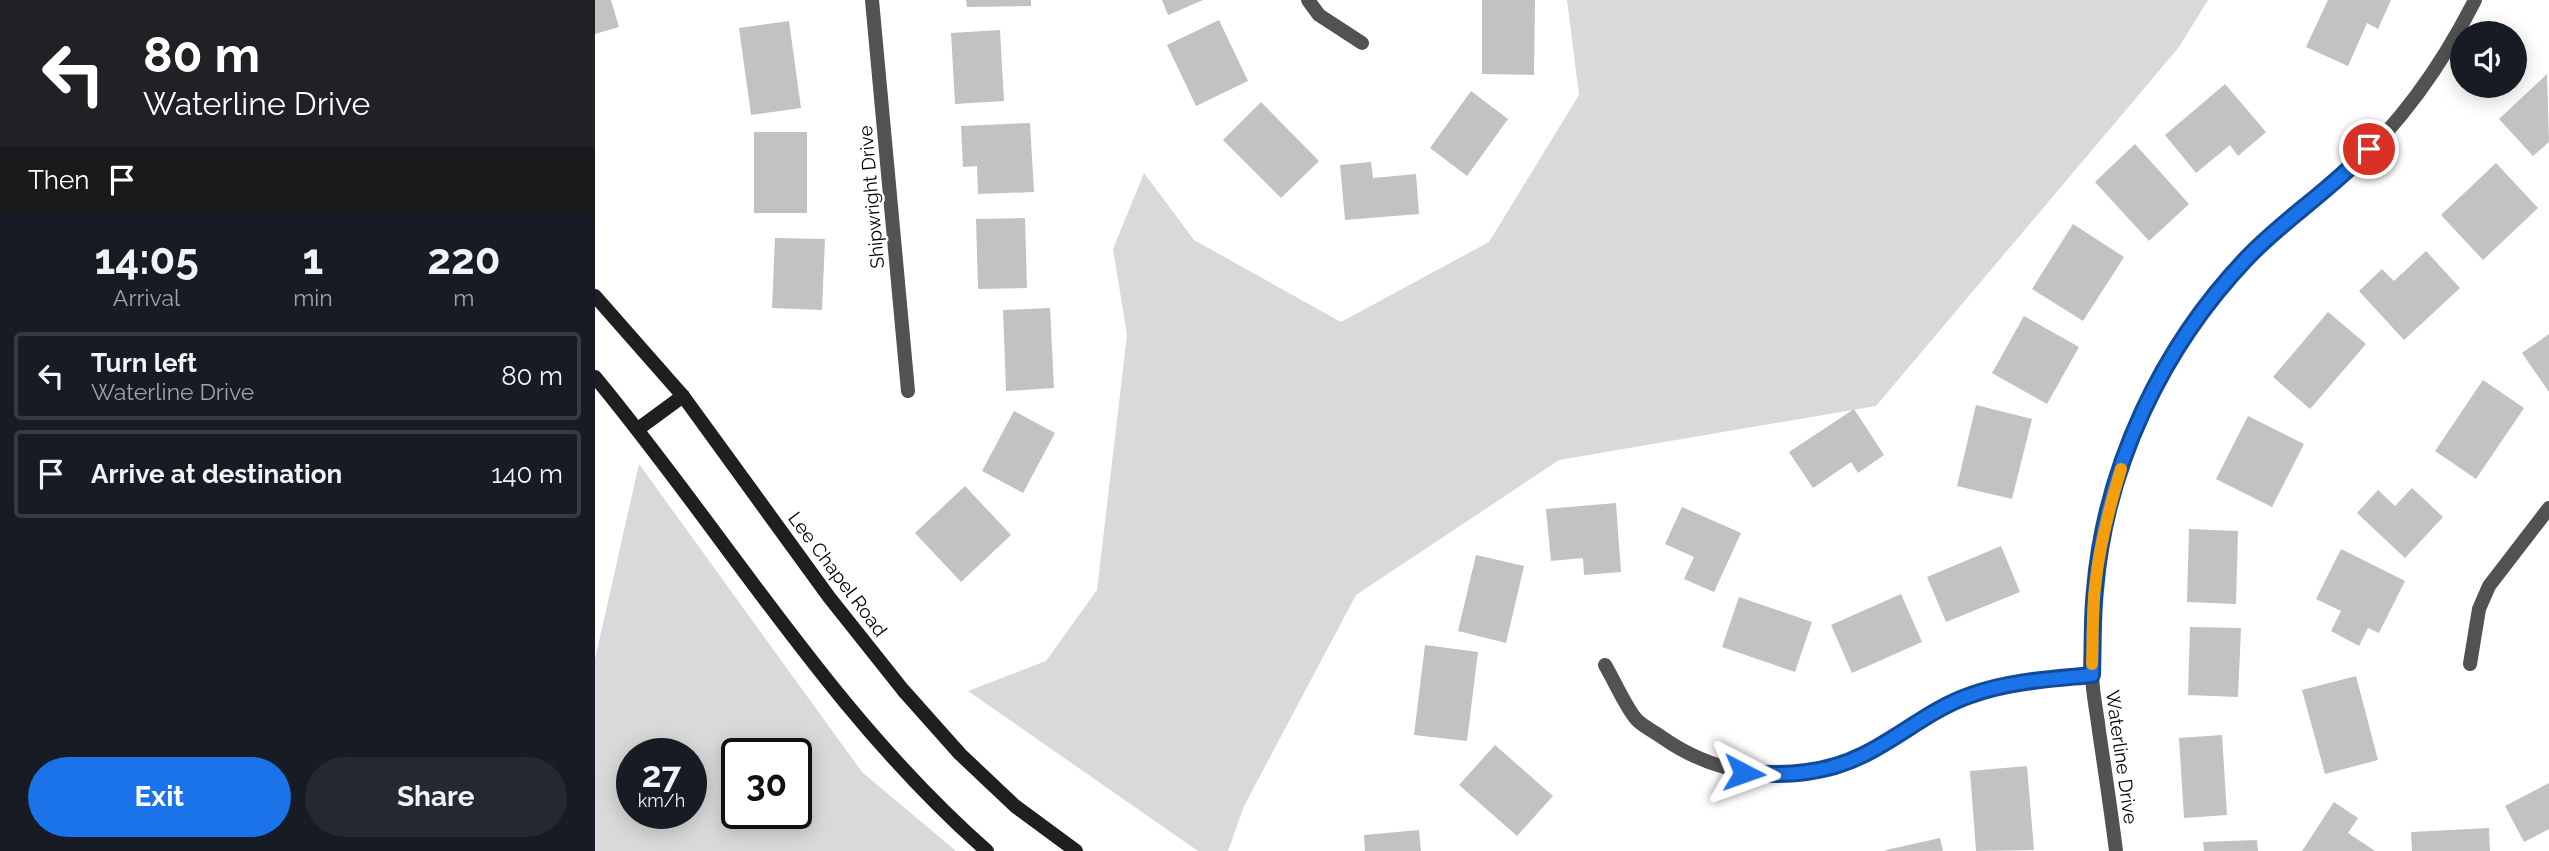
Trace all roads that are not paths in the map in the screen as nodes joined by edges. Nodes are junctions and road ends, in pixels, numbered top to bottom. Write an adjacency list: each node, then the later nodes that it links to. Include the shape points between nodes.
1 (872, 0): 7 (street, Shipwright Drive)
2 (1308, 0): 4 (street, via 1319,15)
3 (2475, 0): 13 (street, Waterline Drive, via 2458,34 2404,112 2352,168 2284,221 2245,260 2202,311 2165,367 2133,433 2109,506 2095,590)
4 (1362, 43)
5 (595, 296): 8 (main road, Lee Chapel Road)
6 (595, 377): 9 (main road)
7 (908, 391)
8 (683, 396): 9 (main road); 15 (main road, Lee Chapel Road, via 828,597 903,690 960,754 1016,806)
9 (638, 429): 14 (main road, via 787,632 861,723)
10 (2549, 508): 11 (street, via 2490,586 2479,609)
11 (2470, 664)
12 (1605, 665): 13 (street, via 1635,719 1677,748 1723,768 1785,775 1821,770 1864,754 1970,695 2008,684)
13 (2092, 675): 16 (street, Waterline Drive)
14 (987, 851)
15 (1076, 851)
16 (2116, 851)

